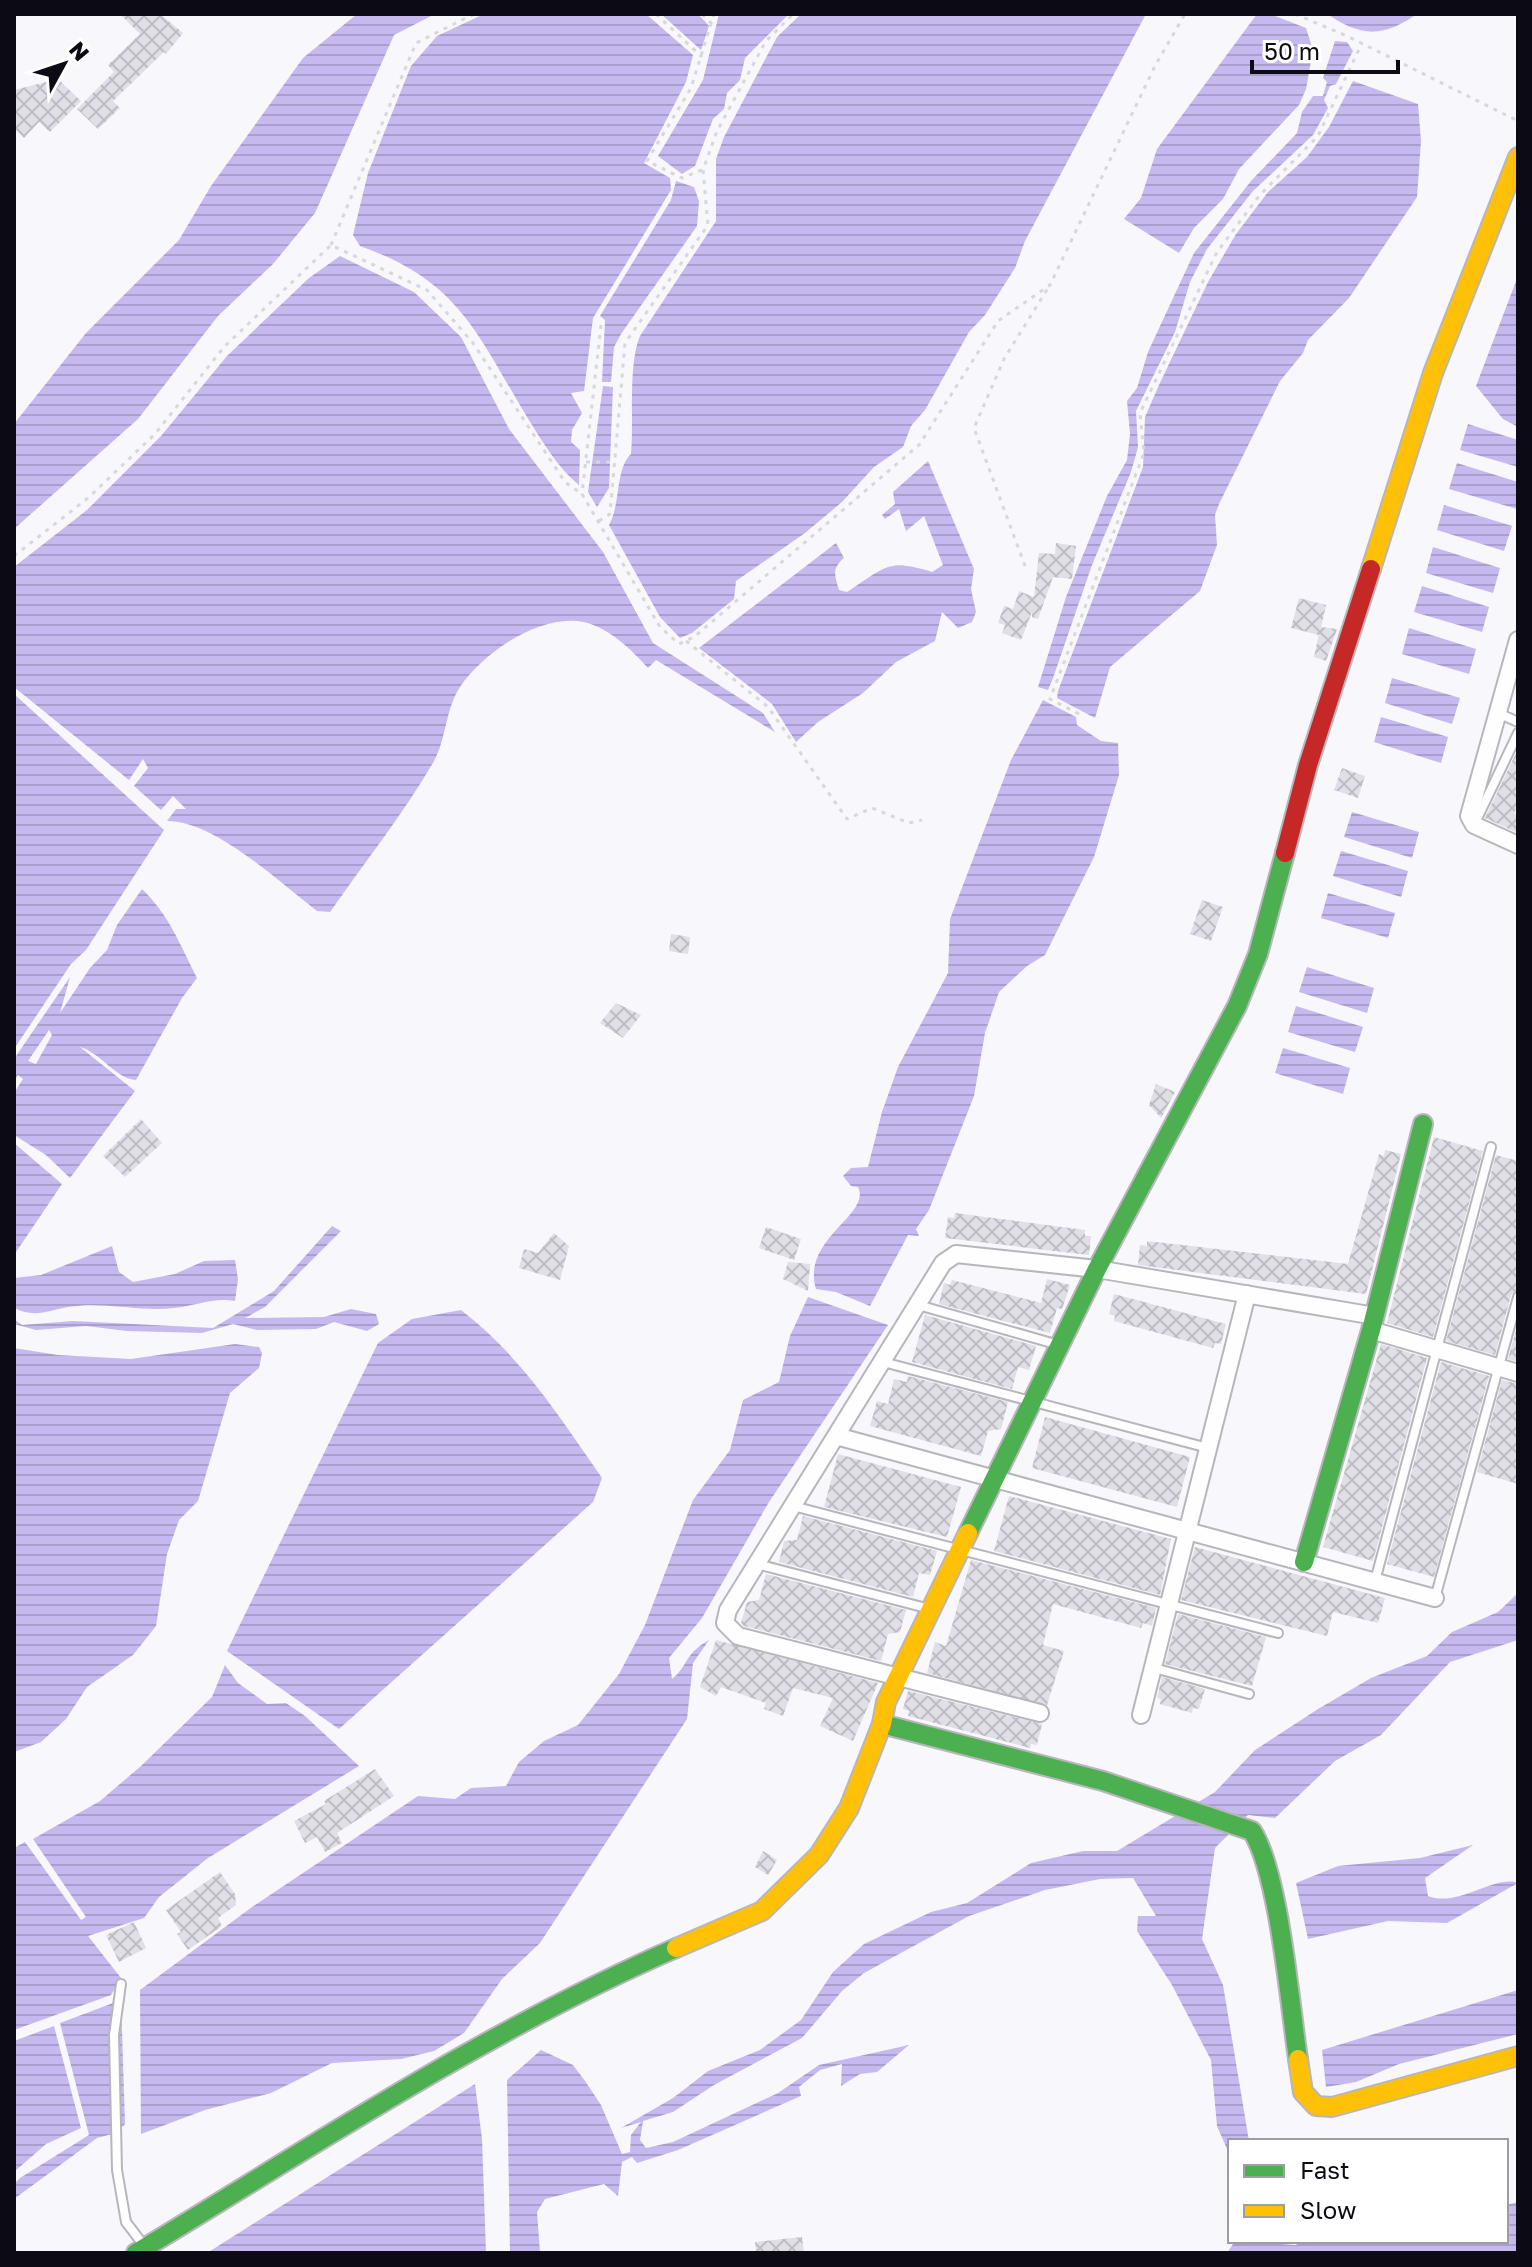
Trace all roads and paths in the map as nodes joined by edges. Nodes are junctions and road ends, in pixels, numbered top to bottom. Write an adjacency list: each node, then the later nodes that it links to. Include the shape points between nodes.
1 (474, 14): 14 (path, via 416,43)
2 (656, 14): 10 (path)
3 (702, 14): 8 (path)
4 (714, 14): 8 (path)
5 (793, 14): 13 (path, via 766,41 717,131)
6 (1185, 14): 15 (path)
7 (1295, 14): 9 (path)
8 (713, 25): 10 (path)
9 (1362, 43): 11 (path); 26 (path, via 1318,136 1259,196 1217,252 1140,413 1144,453 1050,699)
10 (702, 57): 13 (path, via 691,88 647,161 682,178)
11 (1518, 121)
12 (1518, 157): 34 (street, via 1409,445 1308,765 1258,954 1237,1006)
13 (703, 170): 18 (path, via 708,225 625,343)
14 (331, 245): 19 (path, via 427,290 473,343 565,482); 21 (path, via 224,347 155,434 88,498)
15 (1050, 285): 22 (path, via 1004,359 974,428); 23 (path, via 998,321 919,445)
16 (601, 325): 17 (path)
17 (586, 462): 18 (path); 19 (path)
18 (616, 462): 20 (path, via 610,514)
19 (582, 494): 20 (path)
20 (599, 521): 23 (path, via 660,627 679,644)
21 (14, 556)
22 (1025, 566)
23 (686, 641): 29 (path, via 768,707 847,819 872,808 909,823)
24 (1517, 646): 25 (street)
25 (1498, 713): 27 (lane); 30 (street, via 1469,816)
26 (1079, 714)
27 (1518, 722)
28 (1518, 733): 30 (lane)
29 (922, 820)
30 (1474, 825): 31 (street)
31 (1518, 845)
32 (1423, 1124): 38 (street)
33 (1491, 1147): 40 (lane)
34 (1097, 1269): 35 (street); 37 (street, via 956,1254 943,1263); 39 (street)
35 (1247, 1294): 38 (street); 46 (street)
36 (1518, 1297): 42 (lane)
37 (918, 1305): 39 (lane); 41 (street)
38 (1373, 1323): 40 (street); 51 (street)
39 (1060, 1345): 44 (street)
40 (1437, 1349): 42 (street); 53 (lane)
41 (882, 1362): 44 (lane); 45 (street)
42 (1499, 1367): 43 (street); 54 (lane)
43 (1518, 1373)
44 (1032, 1401): 46 (lane); 47 (street)
45 (836, 1436): 47 (street); 48 (street)
46 (1208, 1448): 49 (street)
47 (995, 1478): 49 (street); 50 (street)
48 (792, 1506): 50 (lane); 52 (street)
49 (1187, 1530): 51 (street); 55 (street)
50 (961, 1549): 55 (lane); 56 (street)
51 (1304, 1562): 53 (street)
52 (757, 1564): 56 (lane); 59 (street, via 726,1614 733,1634)
53 (1375, 1581): 54 (street)
54 (1435, 1598)
55 (1169, 1603): 57 (lane); 58 (street)
56 (931, 1609): 59 (street)
57 (1278, 1633)
58 (1153, 1667): 60 (lane); 62 (street)
59 (898, 1677): 61 (street); 63 (street)
60 (1249, 1694)
61 (1040, 1713)
62 (1141, 1715)
63 (882, 1724): 65 (street, via 1103,1781 1246,1828 1261,1845 1303,2092 1309,2102 1332,2107); 66 (street, via 849,1808 819,1855 762,1911 623,1971 476,2049)
64 (121, 1984): 66 (lane, via 114,2035 117,2170 126,2222)
65 (1518, 2056)
66 (141, 2250)

